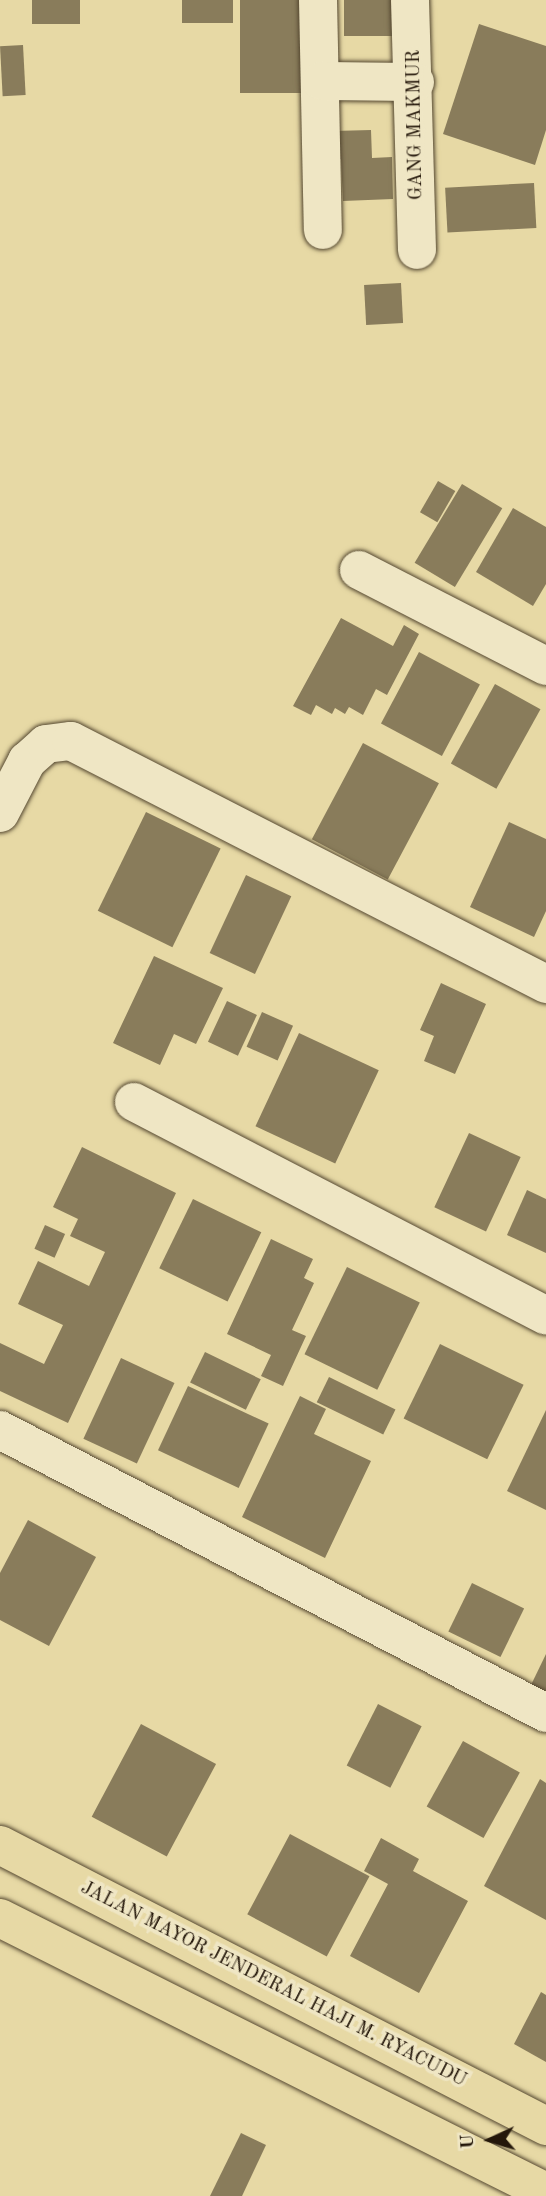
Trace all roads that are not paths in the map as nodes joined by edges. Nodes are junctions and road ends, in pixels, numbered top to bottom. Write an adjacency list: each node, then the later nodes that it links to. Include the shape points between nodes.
1 (318, 0): 3 (street)
2 (410, 0): 4 (street, GANG MAKMUR)
3 (322, 81): 4 (street); 5 (street)
4 (415, 82): 6 (street, GANG MAKMUR)
5 (323, 230)
6 (417, 250)
7 (359, 570): 8 (street)
8 (546, 666)
9 (0, 813): 10 (street, via 27,761 46,744 71,741)
10 (546, 984)
11 (134, 1102): 12 (street)
12 (546, 1316)
13 (0, 1430): 14 (street)
14 (546, 1713)
15 (0, 1845): 17 (main road, JALAN MAYOR JENDERAL HAJI M. RYACUDU)
16 (0, 1918): 18 (main road)
17 (546, 2126)
18 (546, 2192)

